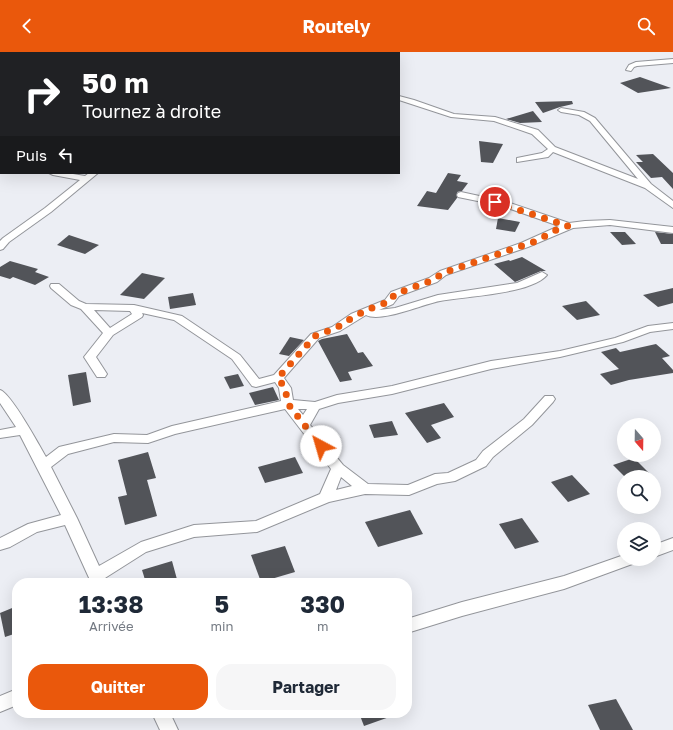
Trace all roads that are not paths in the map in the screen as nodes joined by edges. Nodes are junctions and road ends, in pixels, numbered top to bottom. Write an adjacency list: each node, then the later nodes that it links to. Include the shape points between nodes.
1 (673, 61): 2 (street, via 636,64)
2 (629, 70)
3 (400, 98): 5 (street, via 453,116 495,119 535,132)
4 (560, 110): 9 (street, via 574,111 591,118 603,128 606,136)
5 (552, 149): 6 (street, via 545,155); 9 (street)
6 (520, 160)
7 (66, 174): 8 (street)
8 (91, 176): 14 (street, via 6,240)
9 (648, 186): 11 (street)
10 (461, 194): 12 (street, via 504,204)
11 (673, 205)
12 (568, 226): 13 (street, via 597,223); 19 (street, via 536,241 443,273 433,280 395,294 389,302)
13 (673, 230)
14 (0, 248)
15 (542, 275): 19 (street, via 520,286 438,298 396,311)
16 (55, 286): 17 (street, via 75,303)
17 (85, 307): 18 (street); 21 (street)
18 (136, 312): 21 (street); 23 (street, via 154,312 178,318 236,357 256,383)
19 (355, 316): 23 (street, via 336,328 315,336)
20 (673, 326): 27 (street, via 648,329 619,340 560,354 491,365)
21 (109, 333): 22 (street, via 90,357)
22 (101, 374)
23 (278, 378): 26 (street, via 285,388)
24 (0, 394): 29 (street)
25 (549, 399): 33 (street, via 528,422 488,454 481,463 450,478 435,479 409,490)
26 (288, 404): 27 (street); 28 (street); 31 (street, via 172,430 148,439 114,438 85,444 64,450)
27 (315, 406): 28 (street)
28 (303, 425): 32 (street)
29 (24, 430): 30 (street); 31 (street)
30 (0, 434)
31 (43, 466): 35 (street)
32 (338, 468): 33 (street); 34 (street)
33 (365, 489): 34 (street)
34 (326, 497): 41 (street, via 256,526 194,531 141,548)
35 (70, 518): 36 (street, via 33,528); 40 (street)
36 (0, 544)
37 (673, 544): 38 (street)
38 (661, 548)
39 (617, 564): 42 (street, via 556,585 532,589)
40 (97, 578)
41 (98, 578)
42 (412, 624)
43 (12, 699): 44 (street)
44 (0, 704)
45 (163, 718): 46 (street)
46 (169, 730)

